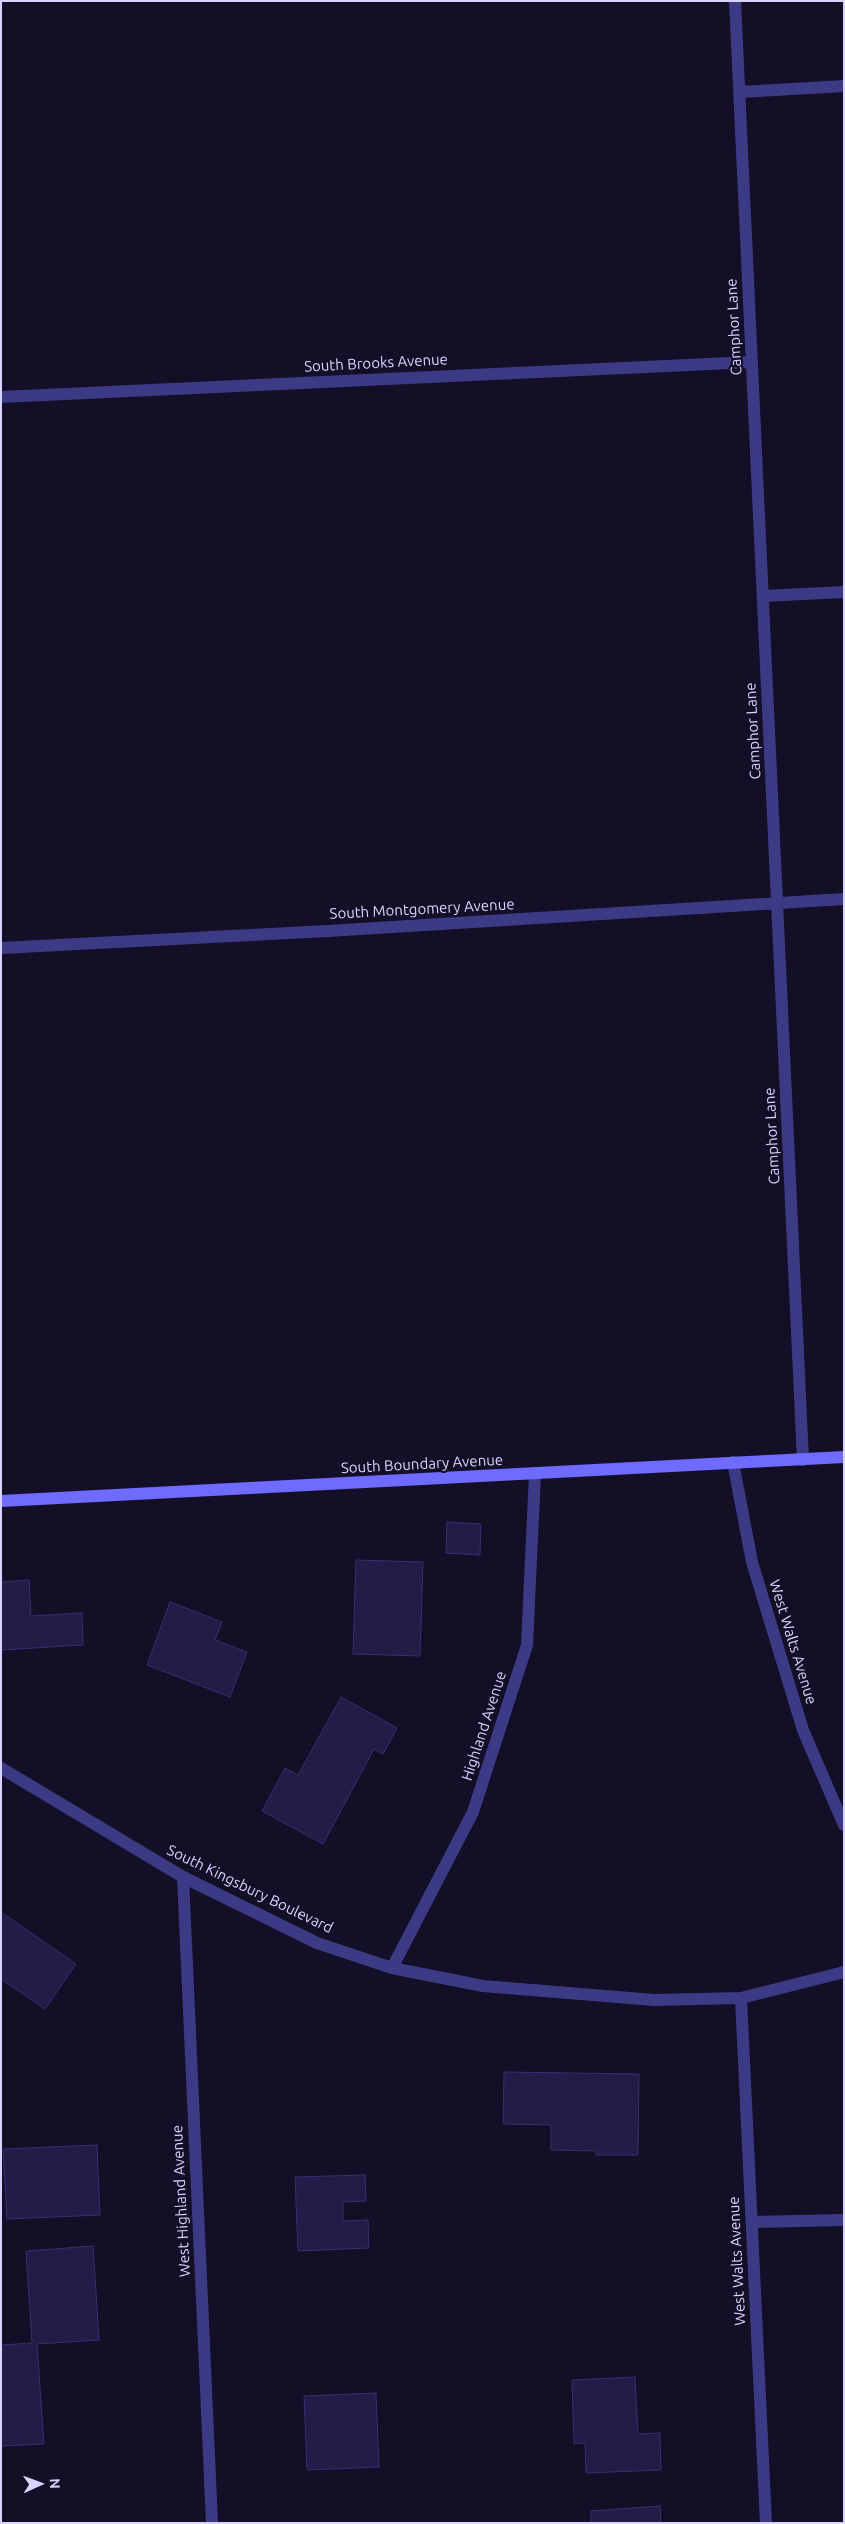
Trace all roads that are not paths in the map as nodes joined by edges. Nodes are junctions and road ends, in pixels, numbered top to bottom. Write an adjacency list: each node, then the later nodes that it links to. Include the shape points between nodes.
1 (735, 1): 3 (street, Camphor Lane)
2 (844, 86): 3 (street)
3 (740, 92): 4 (street, Camphor Lane)
4 (752, 362): 5 (street, South Brooks Avenue); 7 (street, Camphor Lane)
5 (1, 397)
6 (844, 592): 7 (street)
7 (763, 596): 9 (street, Camphor Lane)
8 (844, 899): 9 (street, South Montgomery Avenue)
9 (777, 904): 10 (street, South Montgomery Avenue); 12 (street, Camphor Lane)
10 (1, 948)
11 (844, 1457): 12 (street, South Boundary Avenue)
12 (803, 1460): 13 (street, South Boundary Avenue)
13 (733, 1462): 14 (street, South Boundary Avenue); 17 (street, West Walts Avenue, via 752,1562 803,1730)
14 (535, 1474): 15 (street, South Boundary Avenue); 19 (street, Highland Avenue, via 527,1645 474,1812)
15 (1, 1501)
16 (1, 1768): 18 (street, South Kingsbury Boulevard)
17 (844, 1825)
18 (183, 1877): 19 (street, South Kingsbury Boulevard, via 317,1943); 24 (street, West Highland Avenue)
19 (392, 1968): 21 (street, South Kingsbury Boulevard, via 482,1986 654,2000)
20 (844, 1972): 21 (street, South Kingsbury Boulevard)
21 (741, 1998): 23 (street, West Walts Avenue)
22 (844, 2220): 23 (street)
23 (752, 2222): 25 (street, West Walts Avenue)
24 (212, 2523)
25 (766, 2523)

